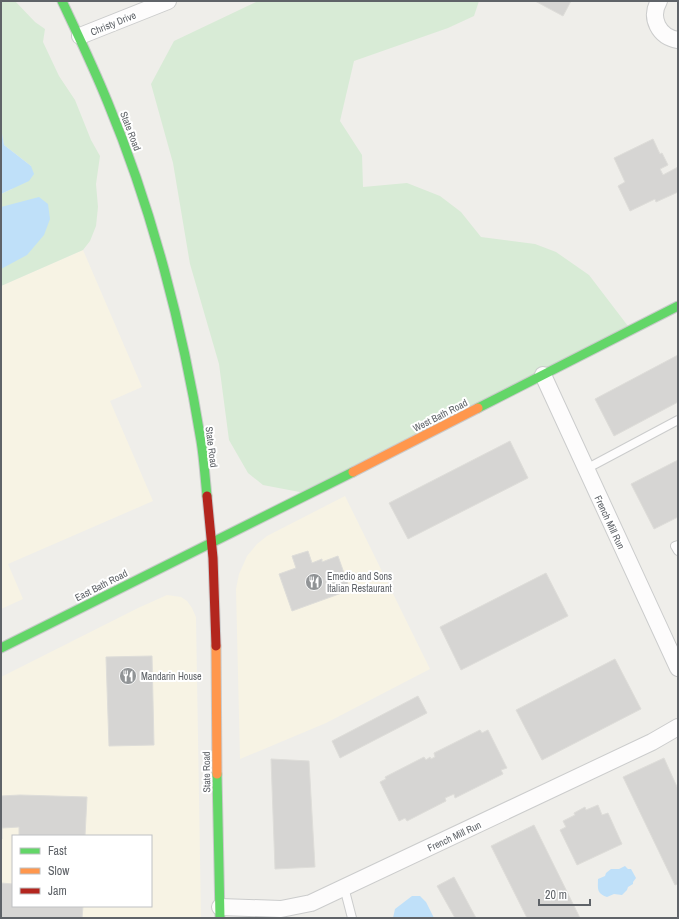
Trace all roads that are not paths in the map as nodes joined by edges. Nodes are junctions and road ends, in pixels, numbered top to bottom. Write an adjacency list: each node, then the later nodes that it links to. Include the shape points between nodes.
1 (62, 1): 4 (main road, State Road)
2 (168, 1): 4 (street, Christy Drive)
3 (659, 1): 5 (street, via 654,15 656,24 668,37)
4 (80, 36): 10 (main road, State Road, via 129,156 165,274 200,434)
5 (678, 40)
6 (678, 306): 7 (main road, West Bath Road)
7 (543, 375): 9 (street, French Mill Run); 10 (main road, West Bath Road)
8 (678, 420): 9 (lane)
9 (586, 469): 14 (street, French Mill Run)
10 (212, 542): 13 (main road, East Bath Road); 17 (main road, State Road)
11 (678, 545): 12 (lane, via 675,546)
12 (678, 551)
13 (1, 648)
14 (678, 668)
15 (678, 728): 16 (street, French Mill Run)
16 (344, 887): 18 (street, French Mill Run, via 311,903); 19 (lane)
17 (220, 913): 18 (street, French Mill Run)
18 (271, 913)
19 (352, 918)

